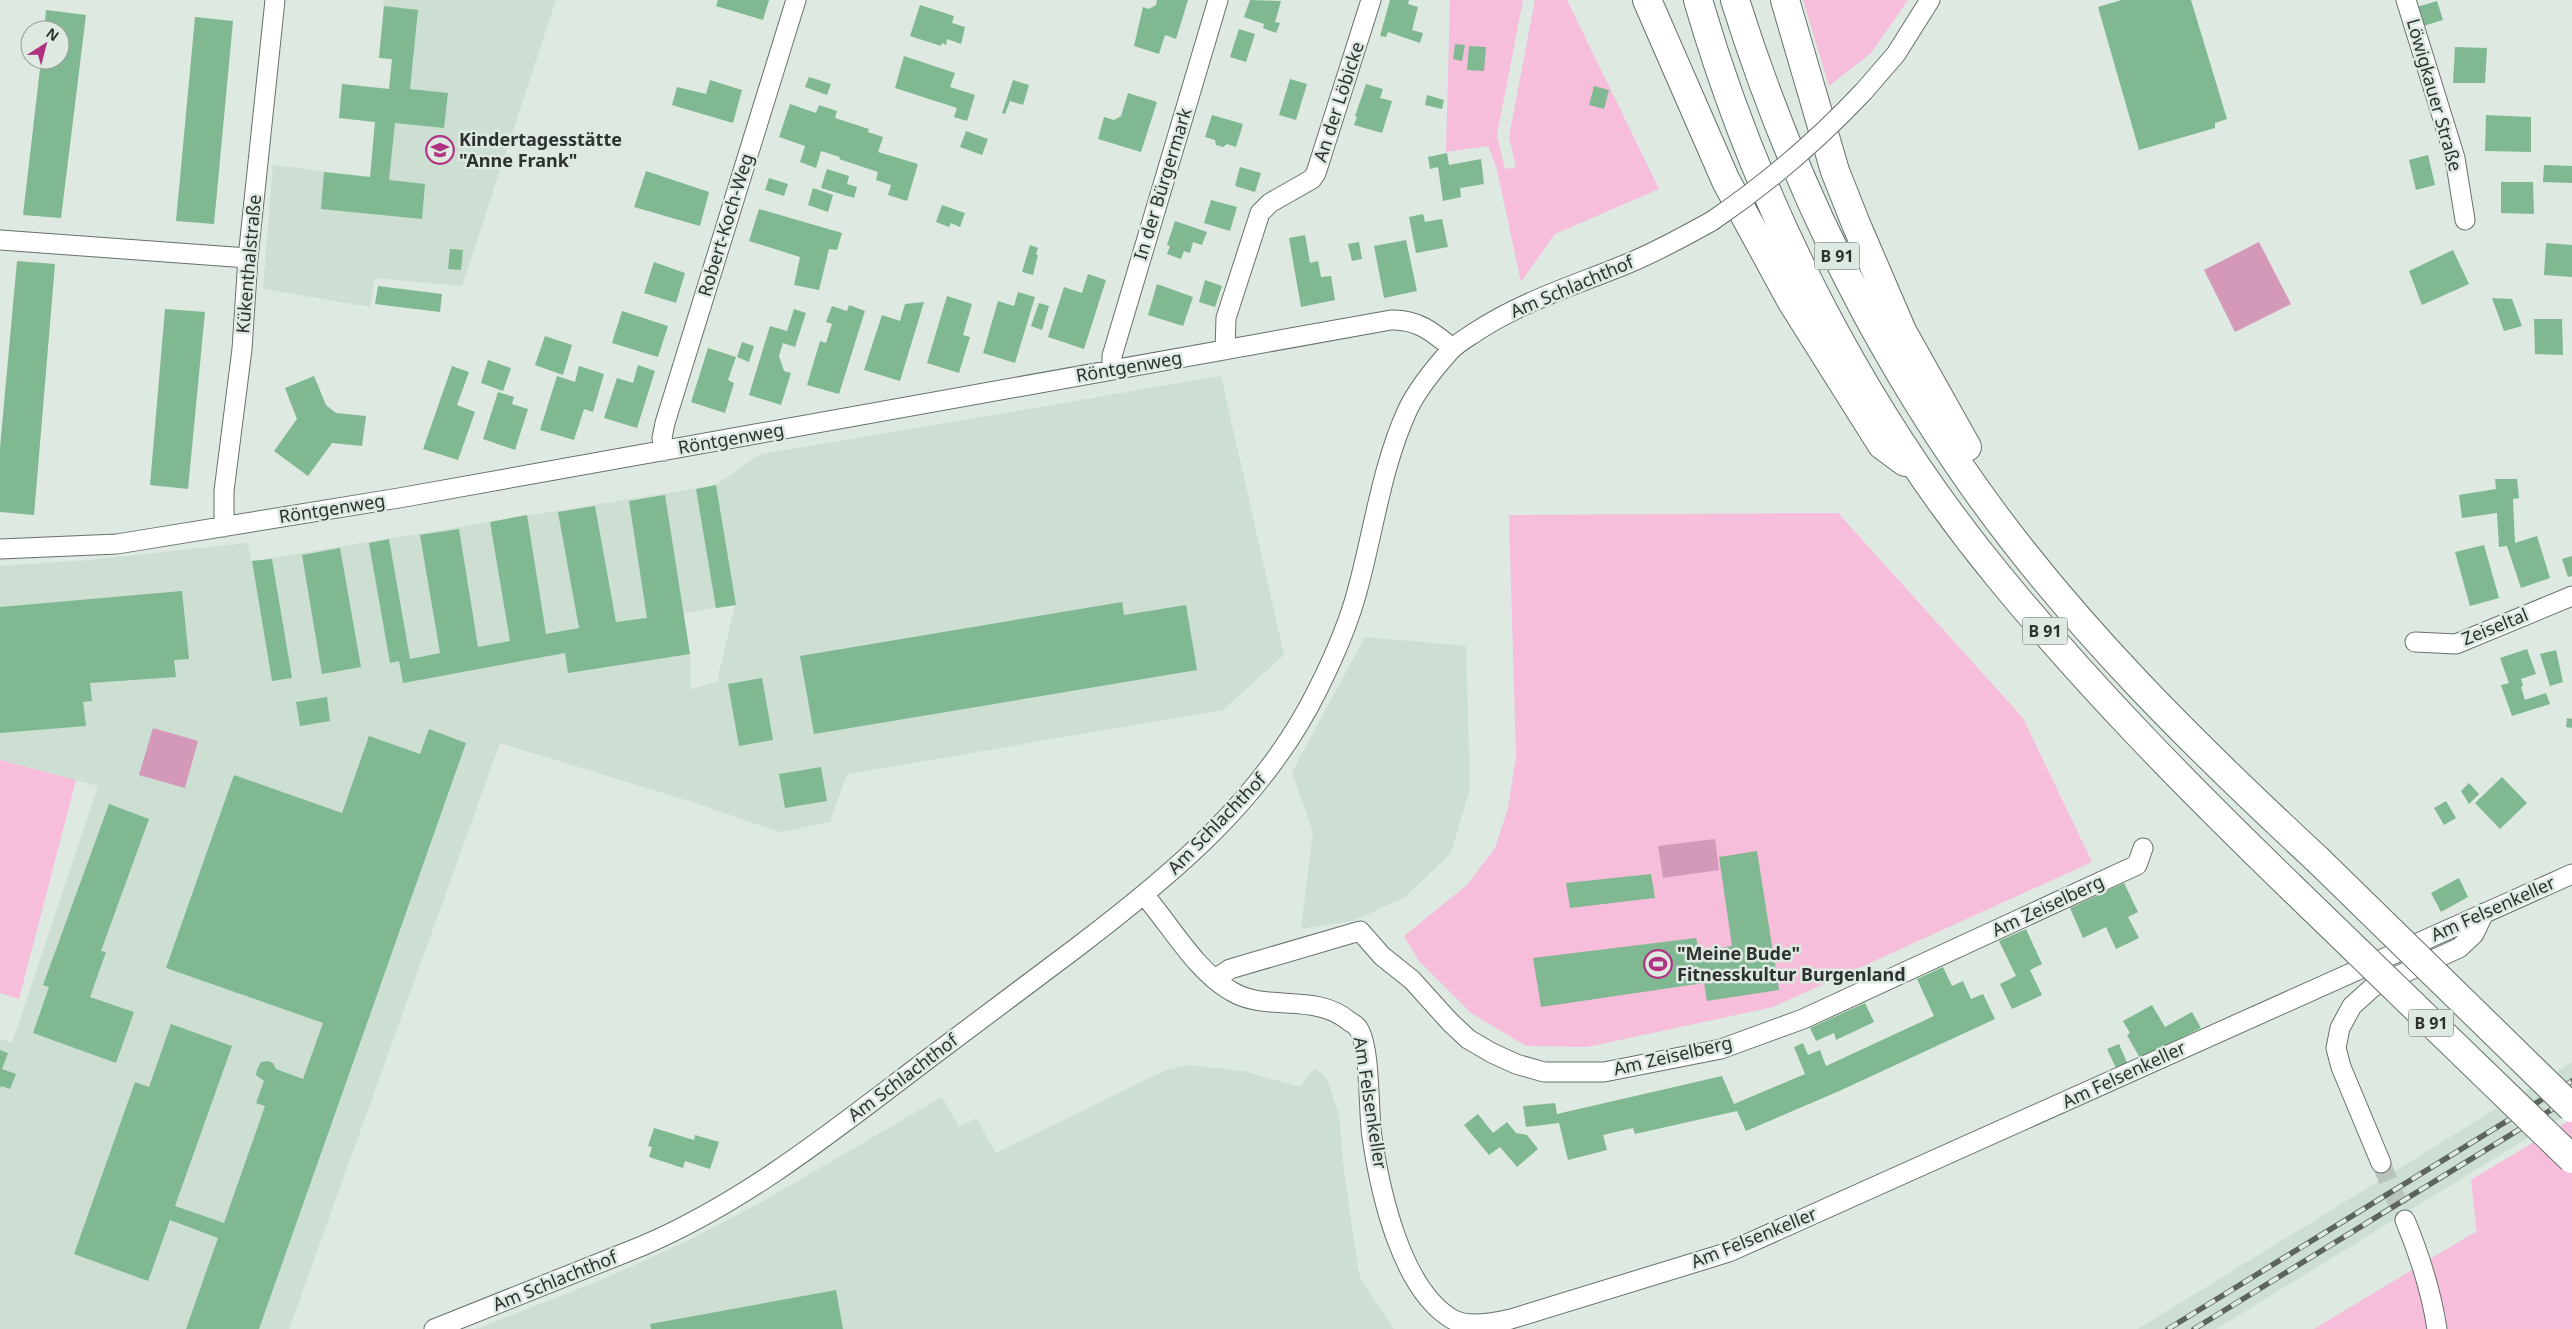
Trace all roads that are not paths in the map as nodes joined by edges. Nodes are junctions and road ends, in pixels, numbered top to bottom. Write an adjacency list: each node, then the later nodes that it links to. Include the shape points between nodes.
1 (275, 0): 13 (street, Kükenthalstraße)
2 (796, 0): 17 (street, Robert-Koch-Weg, via 665,423)
3 (1218, 0): 16 (street, In der Bürgermark, via 1112,356)
4 (1371, 0): 15 (street, An der Löbicke, via 1316,173 1270,202 1260,213 1226,318)
5 (1647, 0): 18 (highway, via 1726,181 1792,302 1882,445)
6 (1698, 0): 18 (highway, B 91, via 1754,161 1810,283 1873,397)
7 (1735, 0): 19 (highway, B 91, via 1781,131 1844,271 1901,375)
8 (1785, 0): 19 (highway, via 1827,144 1856,224 1902,331 1966,445)
9 (1930, 0): 14 (street, Am Schlachthof, bridge, via 1896,54 1864,91 1806,150 1756,189 1712,221 1662,249 1544,295 1491,322)
10 (2406, 0): 11 (street, Löwigkauer Straße, via 2456,158)
11 (2465, 220)
12 (0, 240): 13 (street)
13 (248, 258): 20 (street, Kükenthalstraße, via 242,348 224,491)
14 (1452, 348): 15 (street, Röntgenweg, via 1432,331 1401,320); 26 (street, Am Schlachthof, via 1408,409 1386,472 1352,608 1302,719 1274,764 1232,814)
15 (1226, 350): 16 (street, Röntgenweg)
16 (1112, 369): 17 (street, Röntgenweg)
17 (664, 451): 20 (street, Röntgenweg)
18 (1926, 478): 30 (highway, B 91, bridge, via 1999,577 2101,695 2176,774)
19 (1978, 492): 29 (highway, B 91, bridge, via 2035,566 2111,654 2251,798)
20 (224, 527): 21 (street, Röntgenweg, via 117,544)
21 (0, 549)
22 (2572, 596): 23 (street, Zeiseltal, via 2456,644)
23 (2415, 642)
24 (2143, 848): 28 (street, Am Zeiselberg, via 2137,865 1803,1019 1721,1048 1604,1072 1544,1072 1492,1053 1456,1028 1360,931 1237,966)
25 (2572, 874): 27 (street, Am Felsenkeller)
26 (1145, 896): 28 (street, Am Felsenkeller, via 1196,961); 33 (street, Am Schlachthof, via 815,1144 728,1204 642,1246)
27 (2484, 913): 28 (street, Am Felsenkeller, via 1729,1252 1492,1323 1452,1320 1414,1281 1391,1224 1372,1137 1365,1051 1358,1028 1337,1010 1249,999); 31 (street, via 2474,934 2459,948 2373,987 2352,1006 2340,1028 2336,1048 2341,1067)
28 (1215, 979)
29 (2572, 1108)
30 (2572, 1159)
31 (2381, 1163)
32 (2405, 1220): 34 (street, via 2432,1294)
33 (434, 1329)
34 (2437, 1329)

